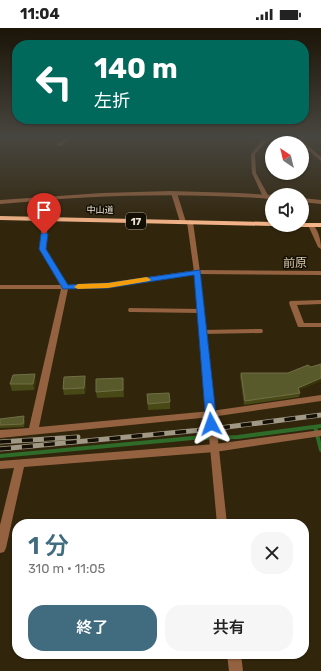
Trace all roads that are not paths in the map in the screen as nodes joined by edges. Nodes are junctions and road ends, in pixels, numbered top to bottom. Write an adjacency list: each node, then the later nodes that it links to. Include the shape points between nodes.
1 (254, 167): 3 (street)
2 (174, 193): 4 (street); 6 (street, via 102,194); 10 (street)
3 (265, 195)
4 (265, 197)
5 (309, 201): 7 (street)
6 (0, 202)
7 (321, 202)
8 (0, 218): 9 (highway, 中山道 / 17)
9 (45, 219): 10 (highway, 中山道 / 17); 19 (street, via 43,249)
10 (187, 222): 11 (highway, 中山道 / 17); 16 (street)
11 (265, 224)
12 (309, 225): 13 (highway)
13 (321, 225)
14 (309, 229): 15 (street)
15 (321, 247)
16 (197, 272): 17 (street); 19 (street, via 108,285); 22 (street)
17 (321, 273)
18 (0, 287): 19 (street)
19 (66, 287): 28 (street)
20 (321, 302): 23 (street, via 293,303 301,325)
21 (132, 310): 22 (street)
22 (201, 311): 25 (street)
23 (321, 325)
24 (259, 331): 25 (street)
25 (202, 332): 27 (street)
26 (321, 398): 27 (street)
27 (211, 414): 28 (street); 31 (street)
28 (33, 431): 30 (street)
29 (321, 433): 31 (street)
30 (0, 434)
31 (215, 448): 32 (street); 34 (street)
32 (20, 464): 33 (street); 35 (street)
33 (0, 465)
34 (222, 519)
35 (0, 548)
36 (235, 659): 37 (street)
37 (236, 671)

